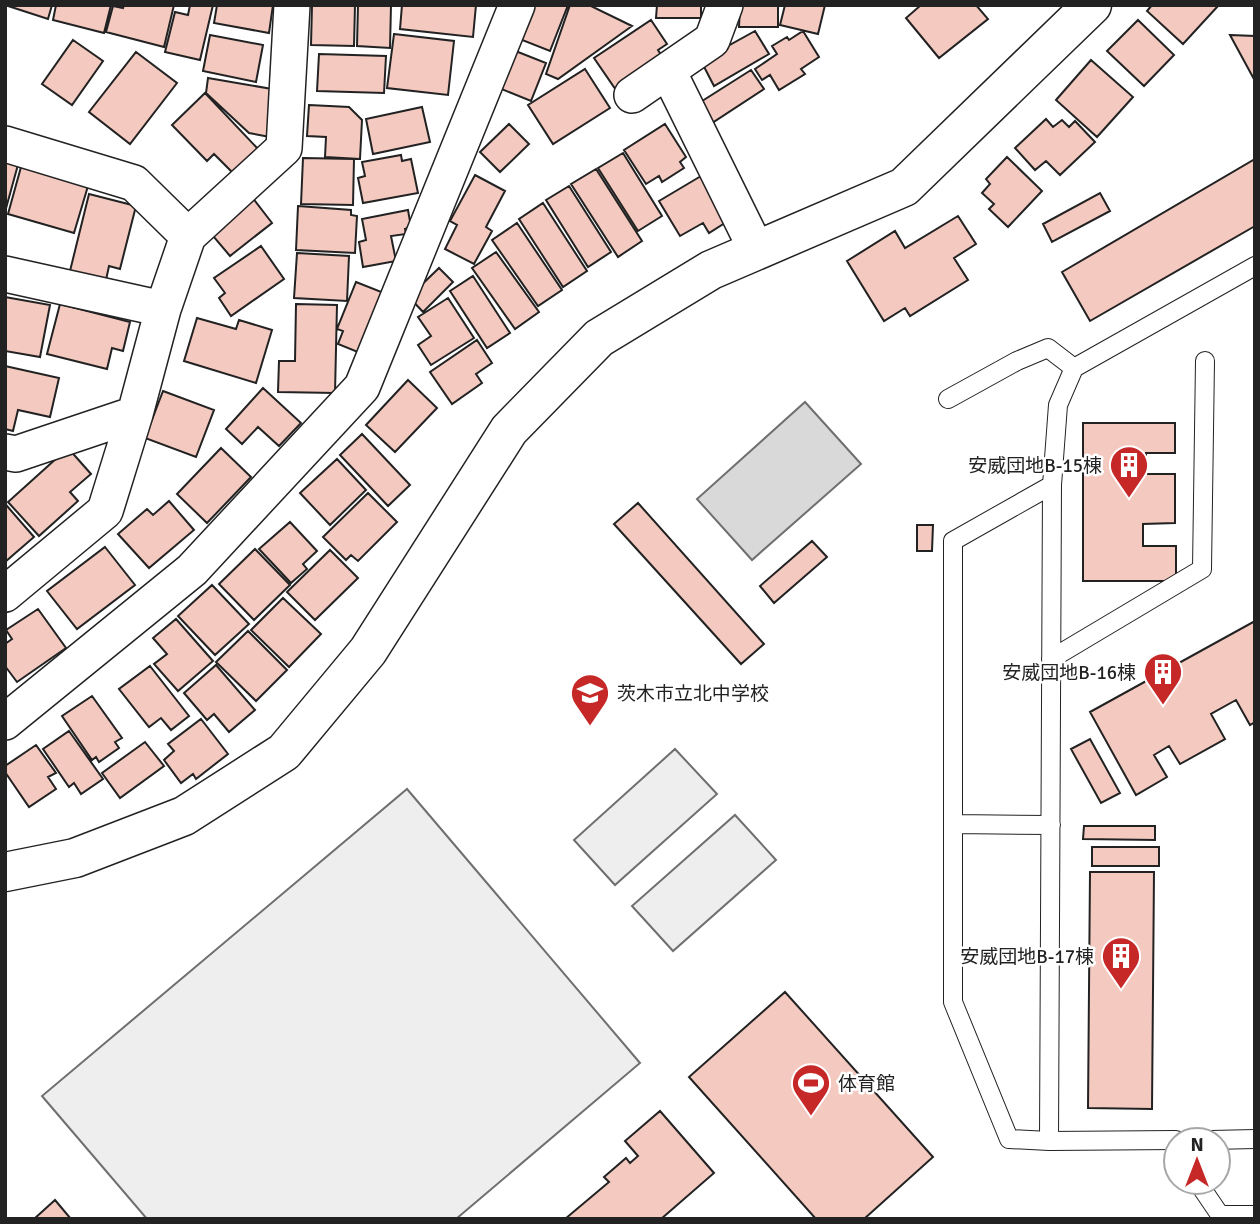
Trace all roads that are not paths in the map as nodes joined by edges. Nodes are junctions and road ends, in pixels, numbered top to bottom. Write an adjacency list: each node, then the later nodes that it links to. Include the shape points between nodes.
1 (292, 5): 8 (street, via 284,148)
2 (517, 5): 21 (street, via 362,387 192,570)
3 (724, 5): 5 (street, via 712,40)
4 (1092, 5): 9 (street, via 904,187)
5 (668, 71): 6 (street); 9 (street)
6 (632, 95)
7 (5, 144): 8 (street, via 134,183)
8 (188, 236): 12 (street)
9 (757, 251): 24 (street, via 711,270 599,338 509,430 368,651 284,752 184,816 75,858)
10 (1255, 266): 14 (lane)
11 (5, 274): 12 (street)
12 (163, 309): 16 (street)
13 (1205, 361): 20 (lane, via 1202,569)
14 (1074, 368): 15 (lane, via 1048,348); 18 (lane, via 1058,405)
15 (948, 399)
16 (135, 414): 17 (street, via 16,454); 19 (street, via 105,511)
17 (5, 452)
18 (1052, 485): 20 (lane); 22 (lane, via 953,541)
19 (5, 594)
20 (1051, 659): 23 (lane)
21 (5, 722)
22 (953, 824): 23 (lane); 28 (lane, via 953,1002 1009,1139)
23 (1051, 825): 28 (lane)
24 (5, 872)
25 (1255, 1139): 27 (lane)
26 (1162, 1140): 28 (lane)
27 (1232, 1140)
28 (1049, 1141)
29 (1207, 1196): 30 (lane, via 1220,1215)
30 (1255, 1215)

